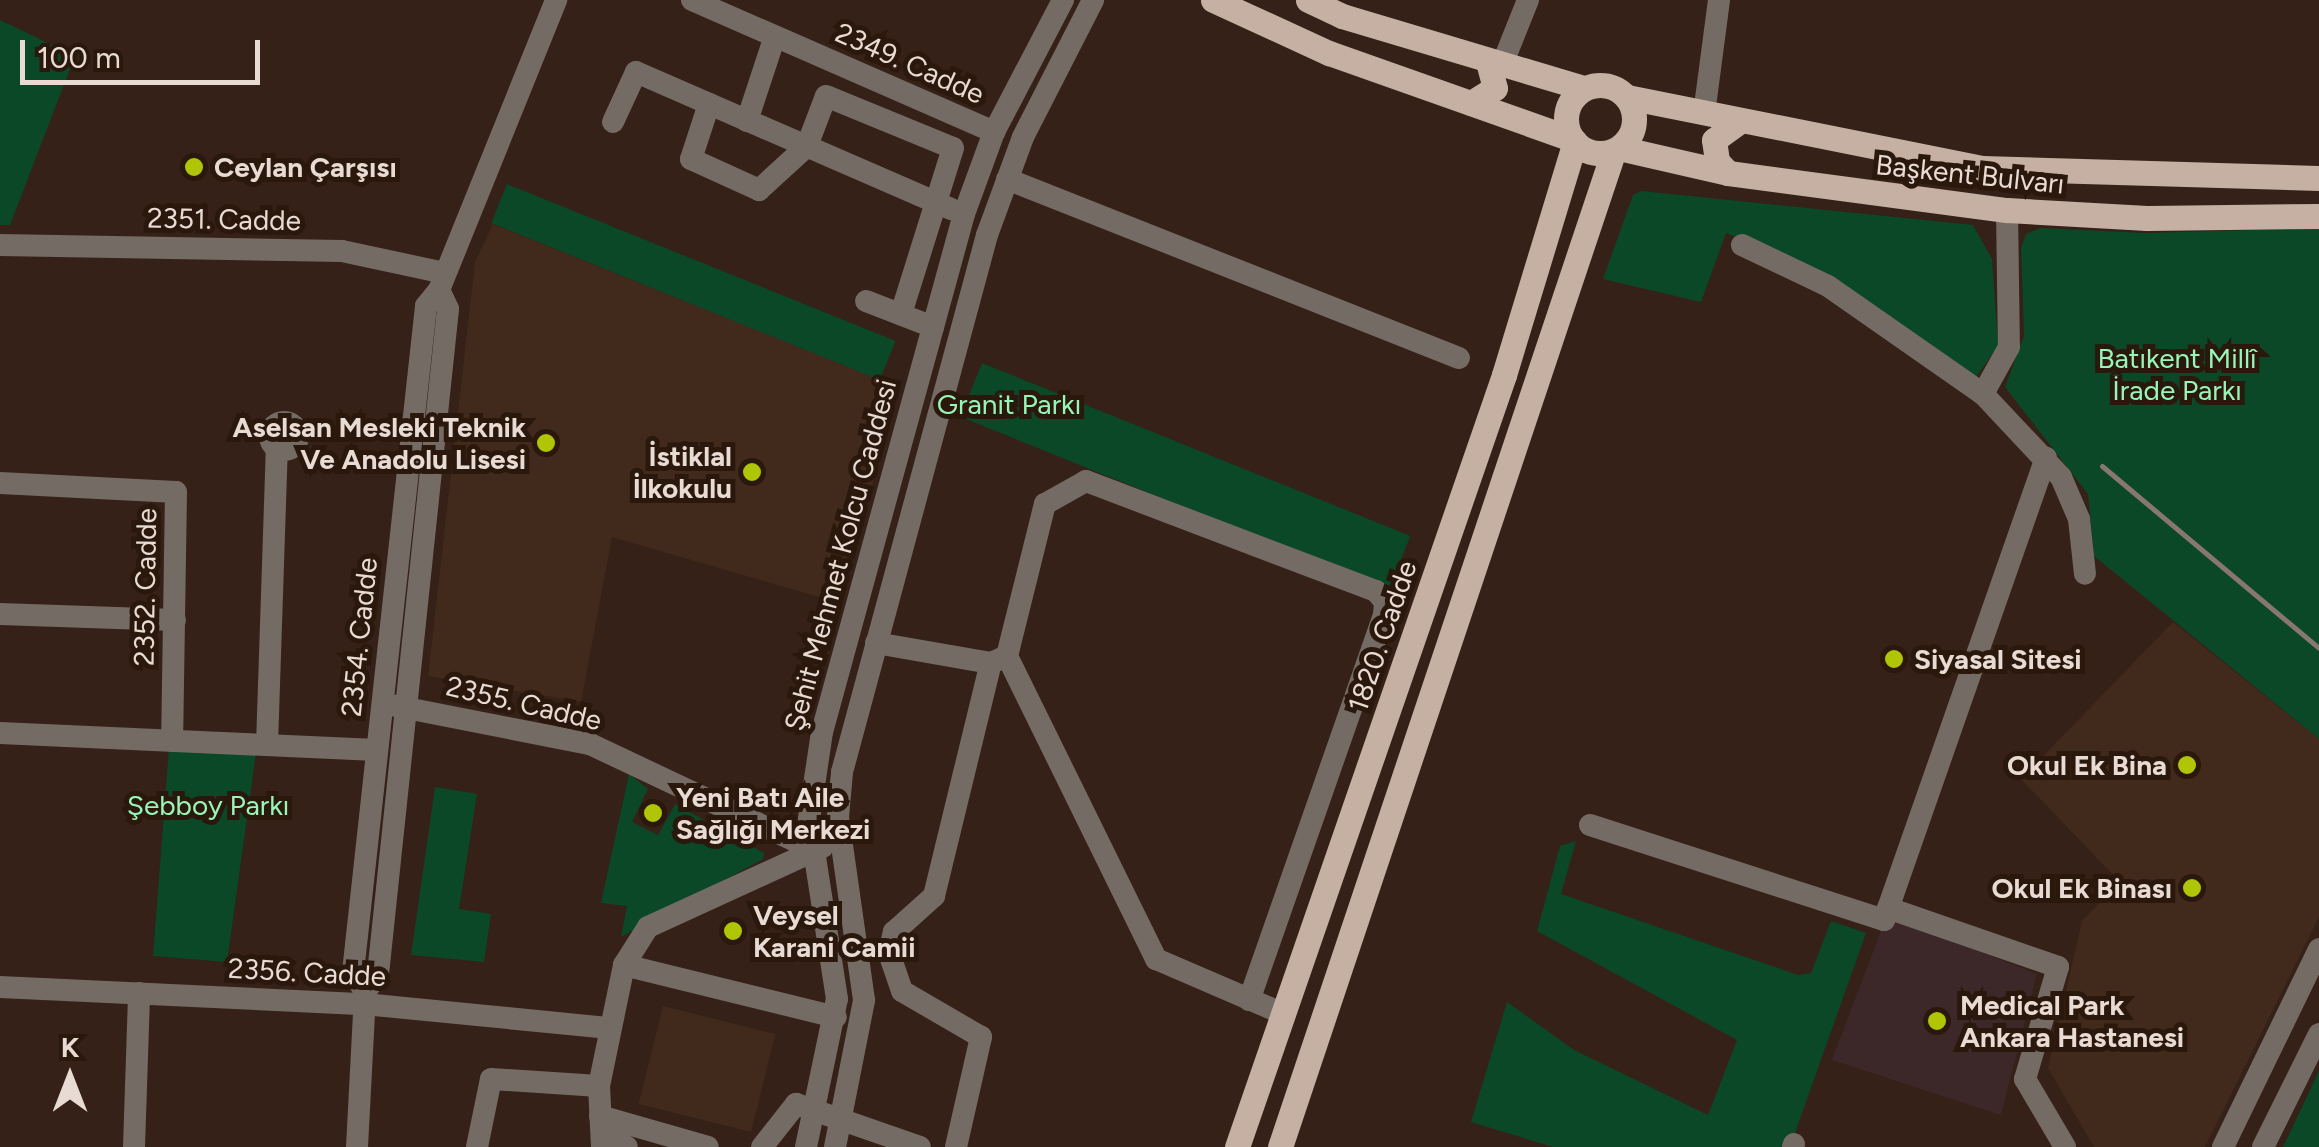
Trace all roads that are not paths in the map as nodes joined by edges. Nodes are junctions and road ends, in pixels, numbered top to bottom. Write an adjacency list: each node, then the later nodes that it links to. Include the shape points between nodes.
1 (556, 0): 34 (street, 2354. Cadde)
2 (692, 0): 9 (street, 2349. Cadde)
3 (1063, 0): 19 (street, Şehit Mehmet Kolcu Caddesi)
4 (1093, 0): 25 (street, Şehit Mehmet Kolcu Caddesi)
5 (1213, 0): 13 (main road, via 1329,52)
6 (1308, 0): 10 (main road)
7 (1528, 0): 10 (street)
8 (1719, 0): 15 (street)
9 (775, 36): 16 (street); 19 (street, 2349. Cadde)
10 (1495, 63): 11 (main road); 13 (main road, via 1495,88)
11 (1584, 88): 12 (main road, via 1607,85); 20 (main road, via 1568,105)
12 (1627, 97): 15 (main road, Başkent Bulvarı); 22 (main road, via 1634,127)
13 (1471, 103): 20 (main road)
14 (709, 104): 16 (street); 18 (street, via 636,72); 21 (street, via 691,158 759,190)
15 (1704, 114): 17 (main road, Başkent Bulvarı)
16 (747, 120): 21 (street)
17 (1740, 121): 23 (main road, via 1714,140 1717,161); 24 (main road, Başkent Bulvarı, via 2010,170)
18 (613, 122)
19 (994, 132): 28 (street, Şehit Mehmet Kolcu Caddesi)
20 (1573, 140): 22 (main road, via 1591,152); 30 (main road, 1820. Cadde)
21 (806, 146): 26 (street); 26 (street, via 826,96 953,148)
22 (1616, 149): 23 (main road, Başkent Bulvarı); 31 (main road)
23 (1728, 173): 27 (main road, Başkent Bulvarı)
24 (2319, 178)
25 (1007, 179): 38 (street); 46 (street, Şehit Mehmet Kolcu Caddesi)
26 (938, 203): 28 (street); 36 (street)
27 (2007, 210): 29 (main road, Başkent Bulvarı, via 2146,218); 39 (street, via 2009,347)
28 (964, 214): 37 (street, Şehit Mehmet Kolcu Caddesi)
29 (2319, 216)
30 (1550, 224): 31 (main road, via 1563,210 1575,209); 64 (main road, 1820. Cadde)
31 (1590, 232): 83 (main road)
32 (0, 245): 34 (street, 2351. Cadde, via 342,251)
33 (1742, 245): 39 (street, via 1828,286)
34 (442, 282): 48 (street, 2354. Cadde, via 426,306); 49 (street, 2354. Cadde, via 448,308)
35 (866, 300): 36 (street)
36 (901, 314): 37 (street)
37 (933, 327): 56 (street, Şehit Mehmet Kolcu Caddesi, via 822,732 810,792)
38 (1458, 358)
39 (1983, 394): 41 (street)
40 (277, 448): 52 (street)
41 (2046, 458): 43 (street, via 2073,498); 57 (street)
42 (0, 483): 45 (street, 2352. Cadde, via 176,492)
43 (2085, 574)
44 (0, 614): 45 (street)
45 (175, 620): 51 (street, 2352. Cadde)
46 (876, 643): 47 (street); 55 (street, Şehit Mehmet Kolcu Caddesi, via 838,795)
47 (999, 659): 63 (street, via 1156,959); 63 (street, via 1044,504 1086,481 1376,592 1385,602); 81 (street, via 934,896 894,932 888,953 902,991 981,1038)
48 (382, 704): 49 (street, 2355. Cadde); 53 (street, 2354. Cadde)
49 (406, 707): 56 (street, 2355. Cadde, via 590,744); 62 (street, 2354. Cadde, via 378,974)
50 (0, 733): 51 (street)
51 (172, 741): 52 (street)
52 (267, 745): 53 (street)
53 (377, 750): 62 (street, 2354. Cadde, via 353,972)
54 (1590, 825): 57 (street, via 1884,920)
55 (843, 854): 56 (street); 70 (street, Şehit Mehmet Kolcu Caddesi, via 864,1000)
56 (814, 859): 59 (street, via 648,927); 65 (street, Şehit Mehmet Kolcu Caddesi)
57 (1888, 908): 84 (street, via 2058,966 2025,1079)
58 (2319, 950): 85 (street)
59 (624, 965): 65 (street); 66 (street)
60 (0, 987): 61 (street, 2356. Cadde)
61 (140, 993): 62 (street, 2356. Cadde); 72 (street)
62 (364, 998): 66 (street, 2356. Cadde); 73 (street, 2354. Cadde)
63 (1250, 1000): 64 (street)
64 (1284, 1014): 82 (main road, 1820. Cadde)
65 (836, 1018): 69 (street, Şehit Mehmet Kolcu Caddesi)
66 (610, 1028): 68 (street)
67 (2319, 1034): 86 (street)
68 (599, 1086): 71 (street); 74 (street, via 491,1079)
69 (818, 1110): 70 (street); 77 (street, via 792,1105); 78 (street, Şehit Mehmet Kolcu Caddesi)
70 (844, 1118): 79 (street, Şehit Mehmet Kolcu Caddesi); 80 (street)
71 (602, 1132): 75 (street); 76 (street)
72 (134, 1147)
73 (357, 1147)
74 (477, 1147)
75 (627, 1147)
76 (708, 1147)
77 (762, 1147)
78 (806, 1147)
79 (834, 1147)
80 (920, 1147)
81 (956, 1147)
82 (1237, 1147)
83 (1280, 1147)
84 (2064, 1147)
85 (2223, 1147)
86 (2263, 1147)

